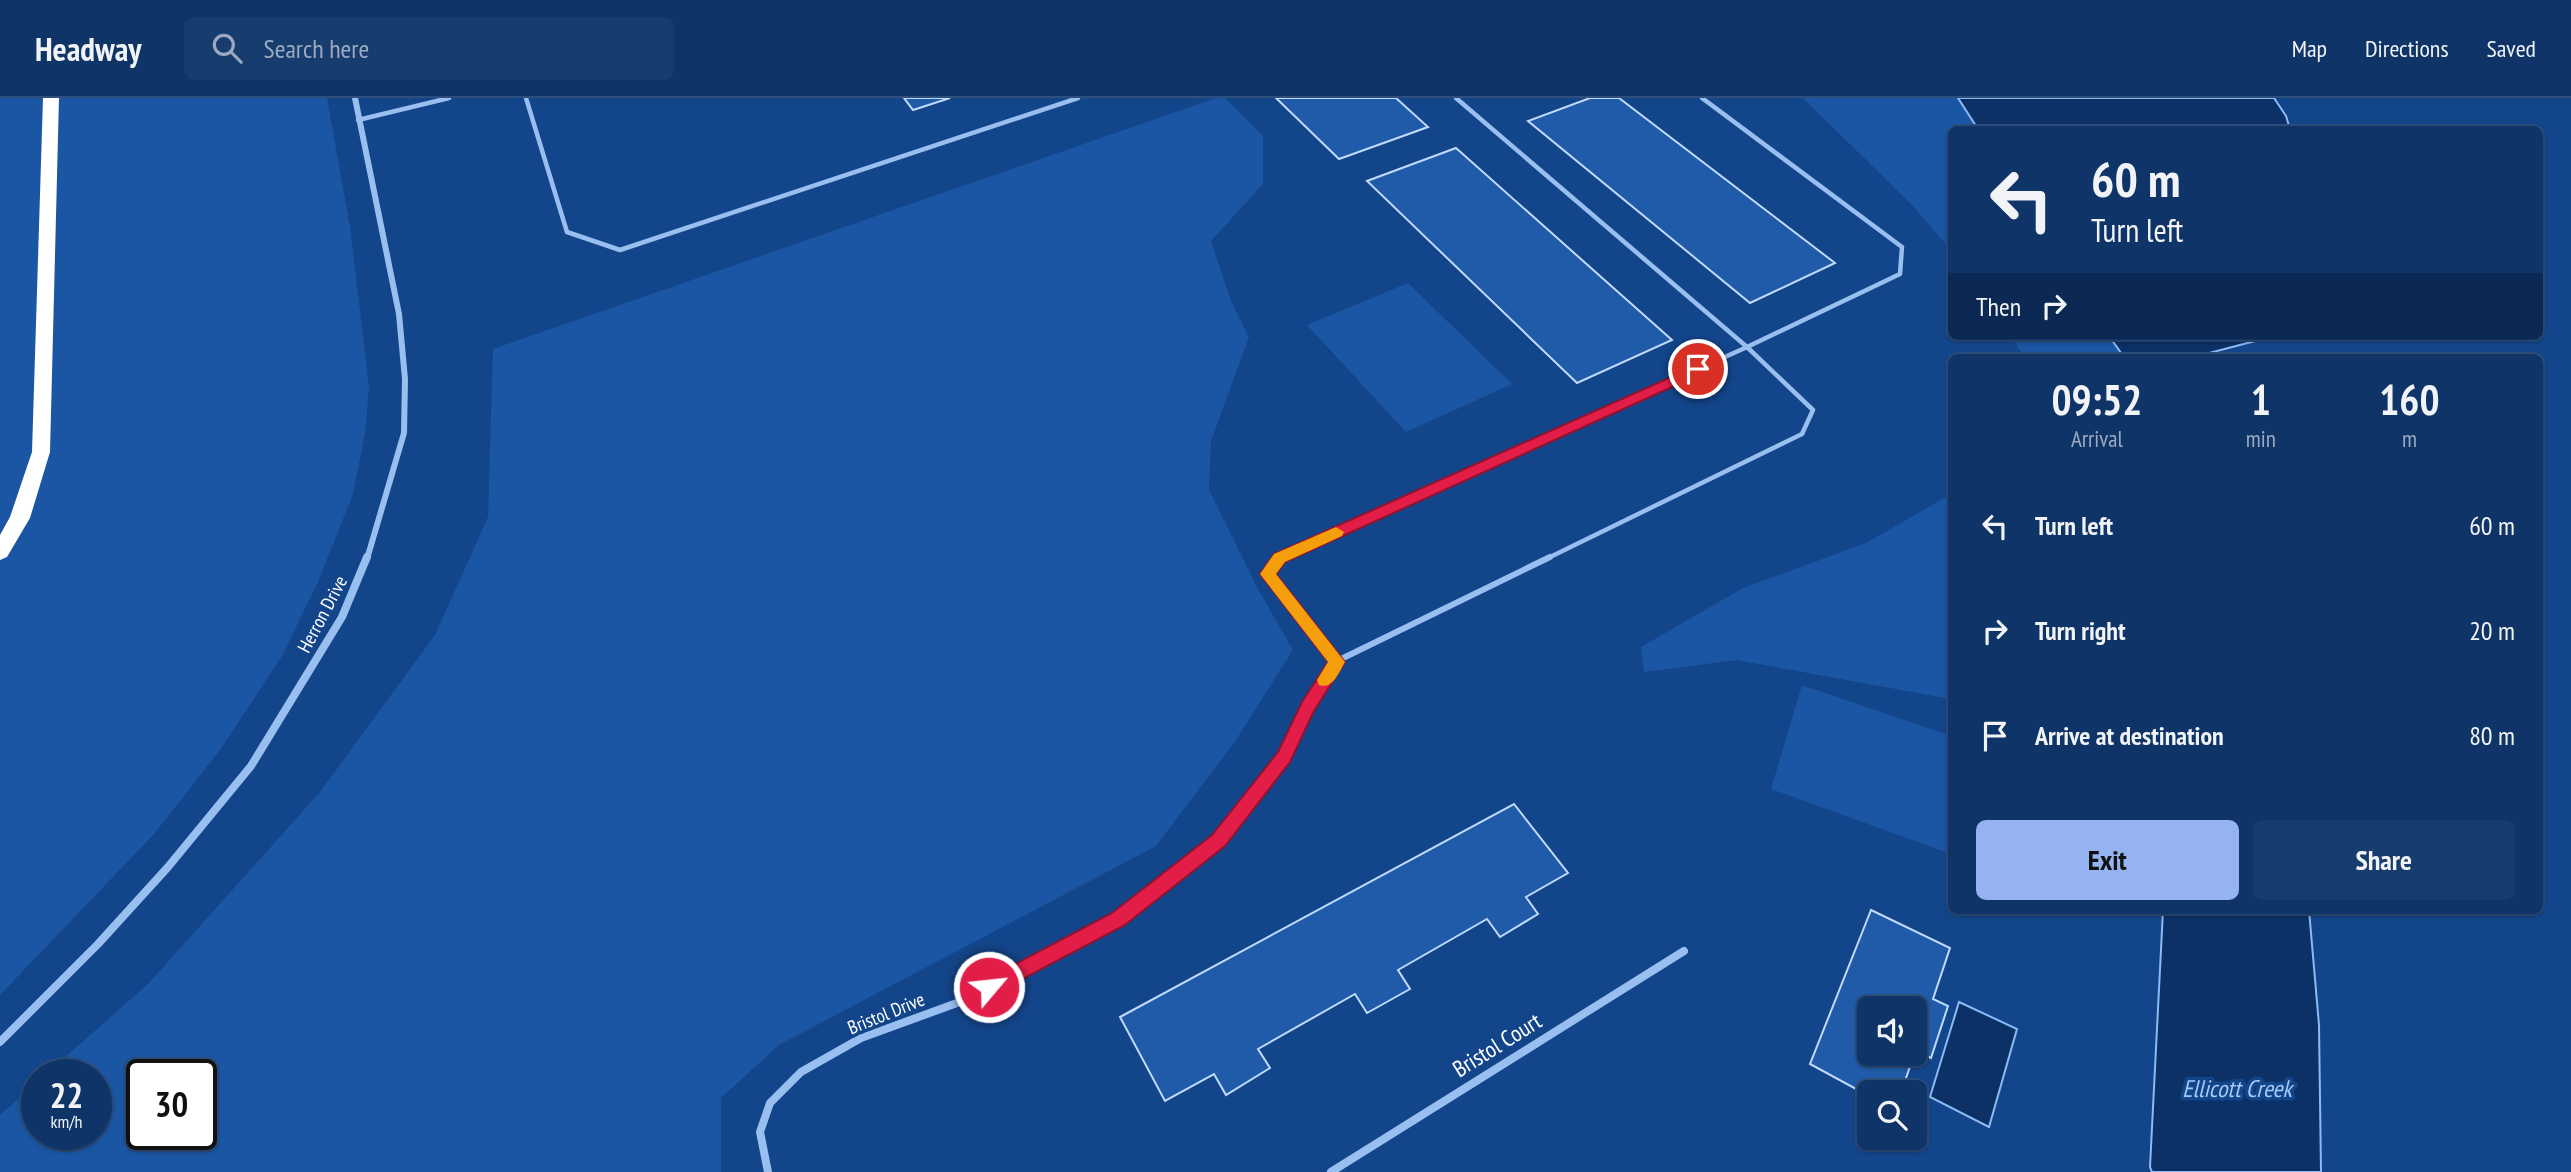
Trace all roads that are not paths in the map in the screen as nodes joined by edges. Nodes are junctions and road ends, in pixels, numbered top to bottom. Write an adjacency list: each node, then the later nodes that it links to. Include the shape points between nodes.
1 (51, 98): 10 (highway, via 41,452 20,518)
2 (355, 98): 8 (street, Herron Drive)
3 (449, 98): 8 (lane)
4 (526, 98): 5 (lane, via 567,232 620,250)
5 (1078, 98)
6 (1456, 98): 9 (lane)
7 (1702, 98): 9 (lane, via 1902,247 1900,274)
8 (358, 120): 13 (street, Herron Drive, via 399,314 405,379 404,433 366,562 342,617 251,766 98,944)
9 (1747, 347): 11 (lane, via 1813,410 1802,434); 11 (lane, via 1280,558 1268,574)
10 (0, 552)
11 (1337, 662): 14 (street, Bristol Drive, via 1284,757 1219,841 1119,919 968,999 861,1038 801,1072 770,1103 760,1132)
12 (1684, 951): 15 (street, Bristol Court)
13 (0, 1042)
14 (768, 1172)
15 (1331, 1172)

